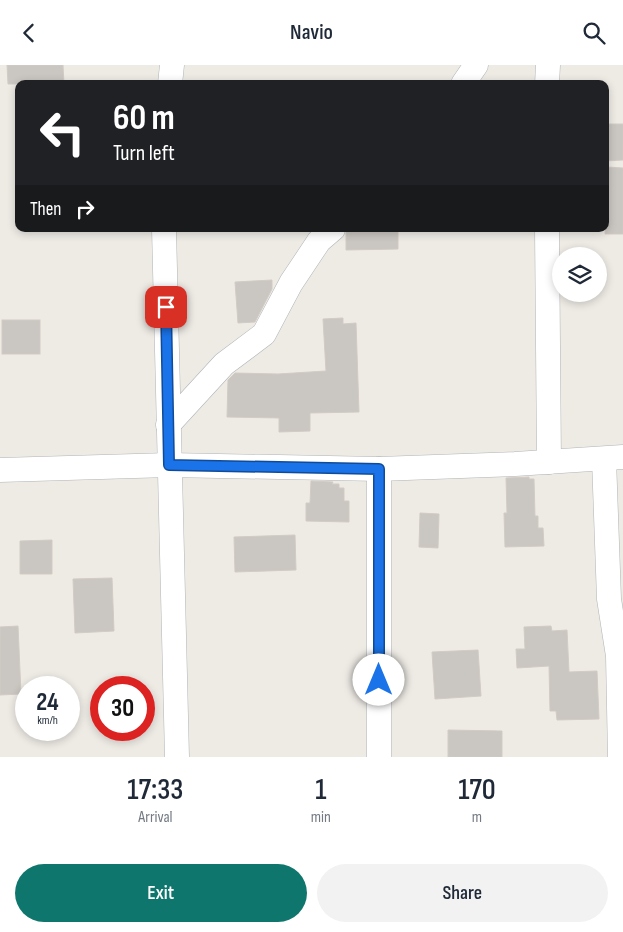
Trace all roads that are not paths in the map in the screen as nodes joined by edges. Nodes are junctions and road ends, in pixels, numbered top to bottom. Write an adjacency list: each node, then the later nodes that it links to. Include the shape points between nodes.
1 (172, 65): 4 (street)
2 (476, 65): 5 (street)
3 (548, 65): 6 (street)
4 (170, 80)
5 (466, 80)
6 (548, 80)
7 (164, 232): 10 (street)
8 (330, 232): 10 (street, via 319,241 291,283 264,334 224,364)
9 (547, 232): 12 (street)
10 (168, 425): 13 (street)
11 (614, 458): 12 (street); 18 (street, via 609,599 618,656)
12 (549, 462): 14 (street)
13 (169, 465): 14 (street); 15 (street); 16 (street)
14 (379, 469): 17 (street)
15 (0, 470)
16 (177, 757)
17 (379, 757)
18 (620, 757)

